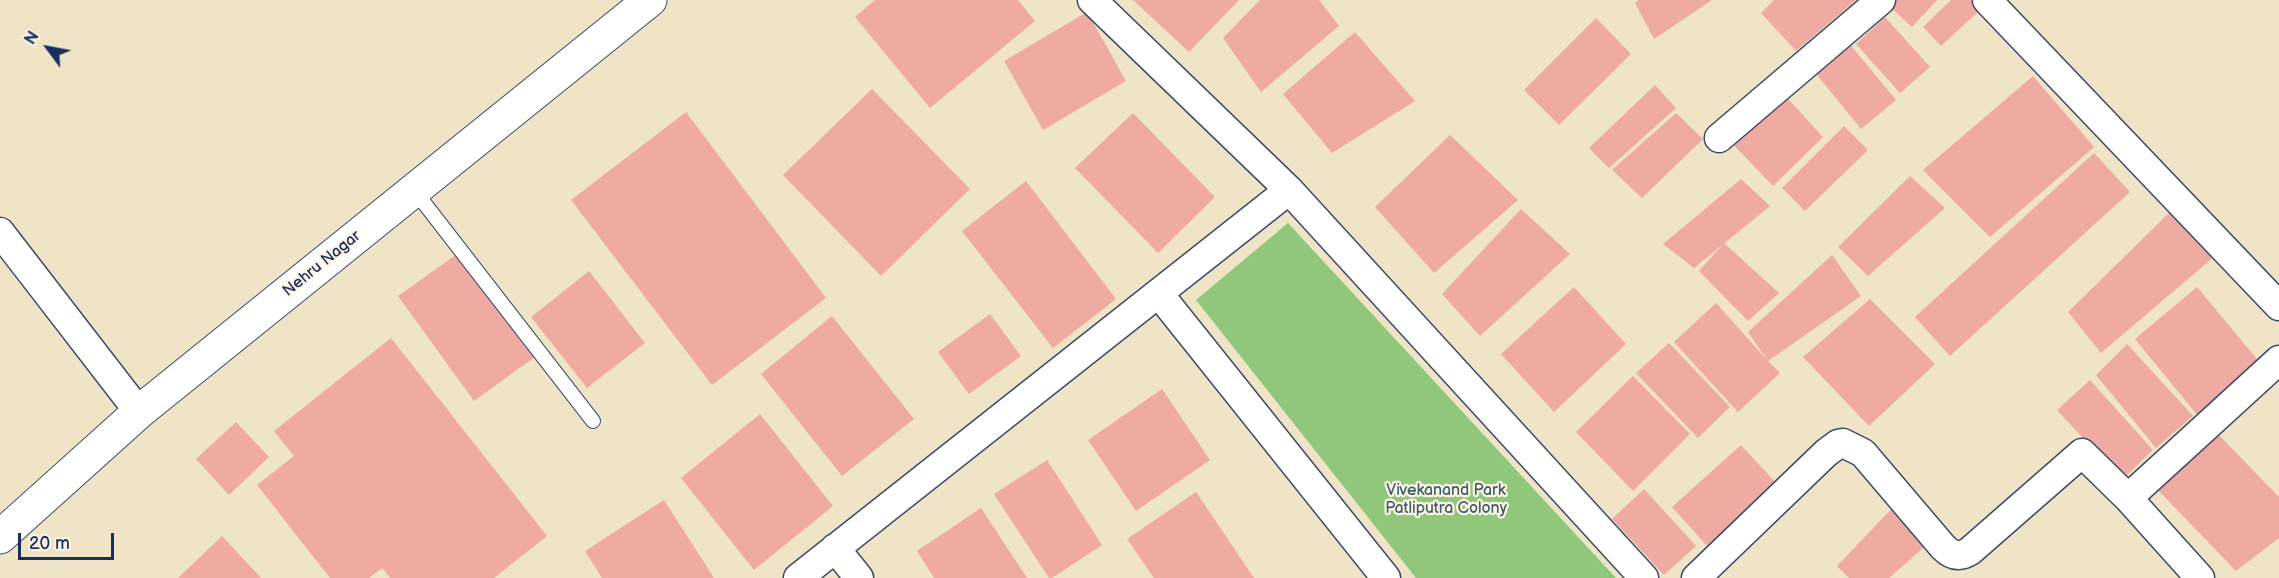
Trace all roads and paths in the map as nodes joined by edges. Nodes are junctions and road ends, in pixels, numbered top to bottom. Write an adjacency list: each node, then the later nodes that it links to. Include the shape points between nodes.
1 (650, 0): 6 (street, Nehru Nagar)
2 (1092, 0): 7 (street)
3 (1881, 0): 5 (street)
4 (1987, 0): 10 (street)
5 (1719, 138)
6 (414, 190): 12 (street, Nehru Nagar); 13 (lane)
7 (1289, 190): 9 (street); 20 (street)
8 (0, 232): 12 (street)
9 (1159, 294): 16 (street); 19 (street)
10 (2279, 306)
11 (2279, 360): 14 (street)
12 (139, 412): 15 (street, Nehru Nagar)
13 (593, 421)
14 (2127, 498): 21 (street, via 2082,453 1970,551 1957,556 1943,547 1863,453 1843,442 1826,453); 22 (street)
15 (0, 537)
16 (835, 548): 17 (street); 18 (street)
17 (798, 578)
18 (860, 578)
19 (1386, 578)
20 (1644, 578)
21 (1696, 578)
22 (2200, 578)

